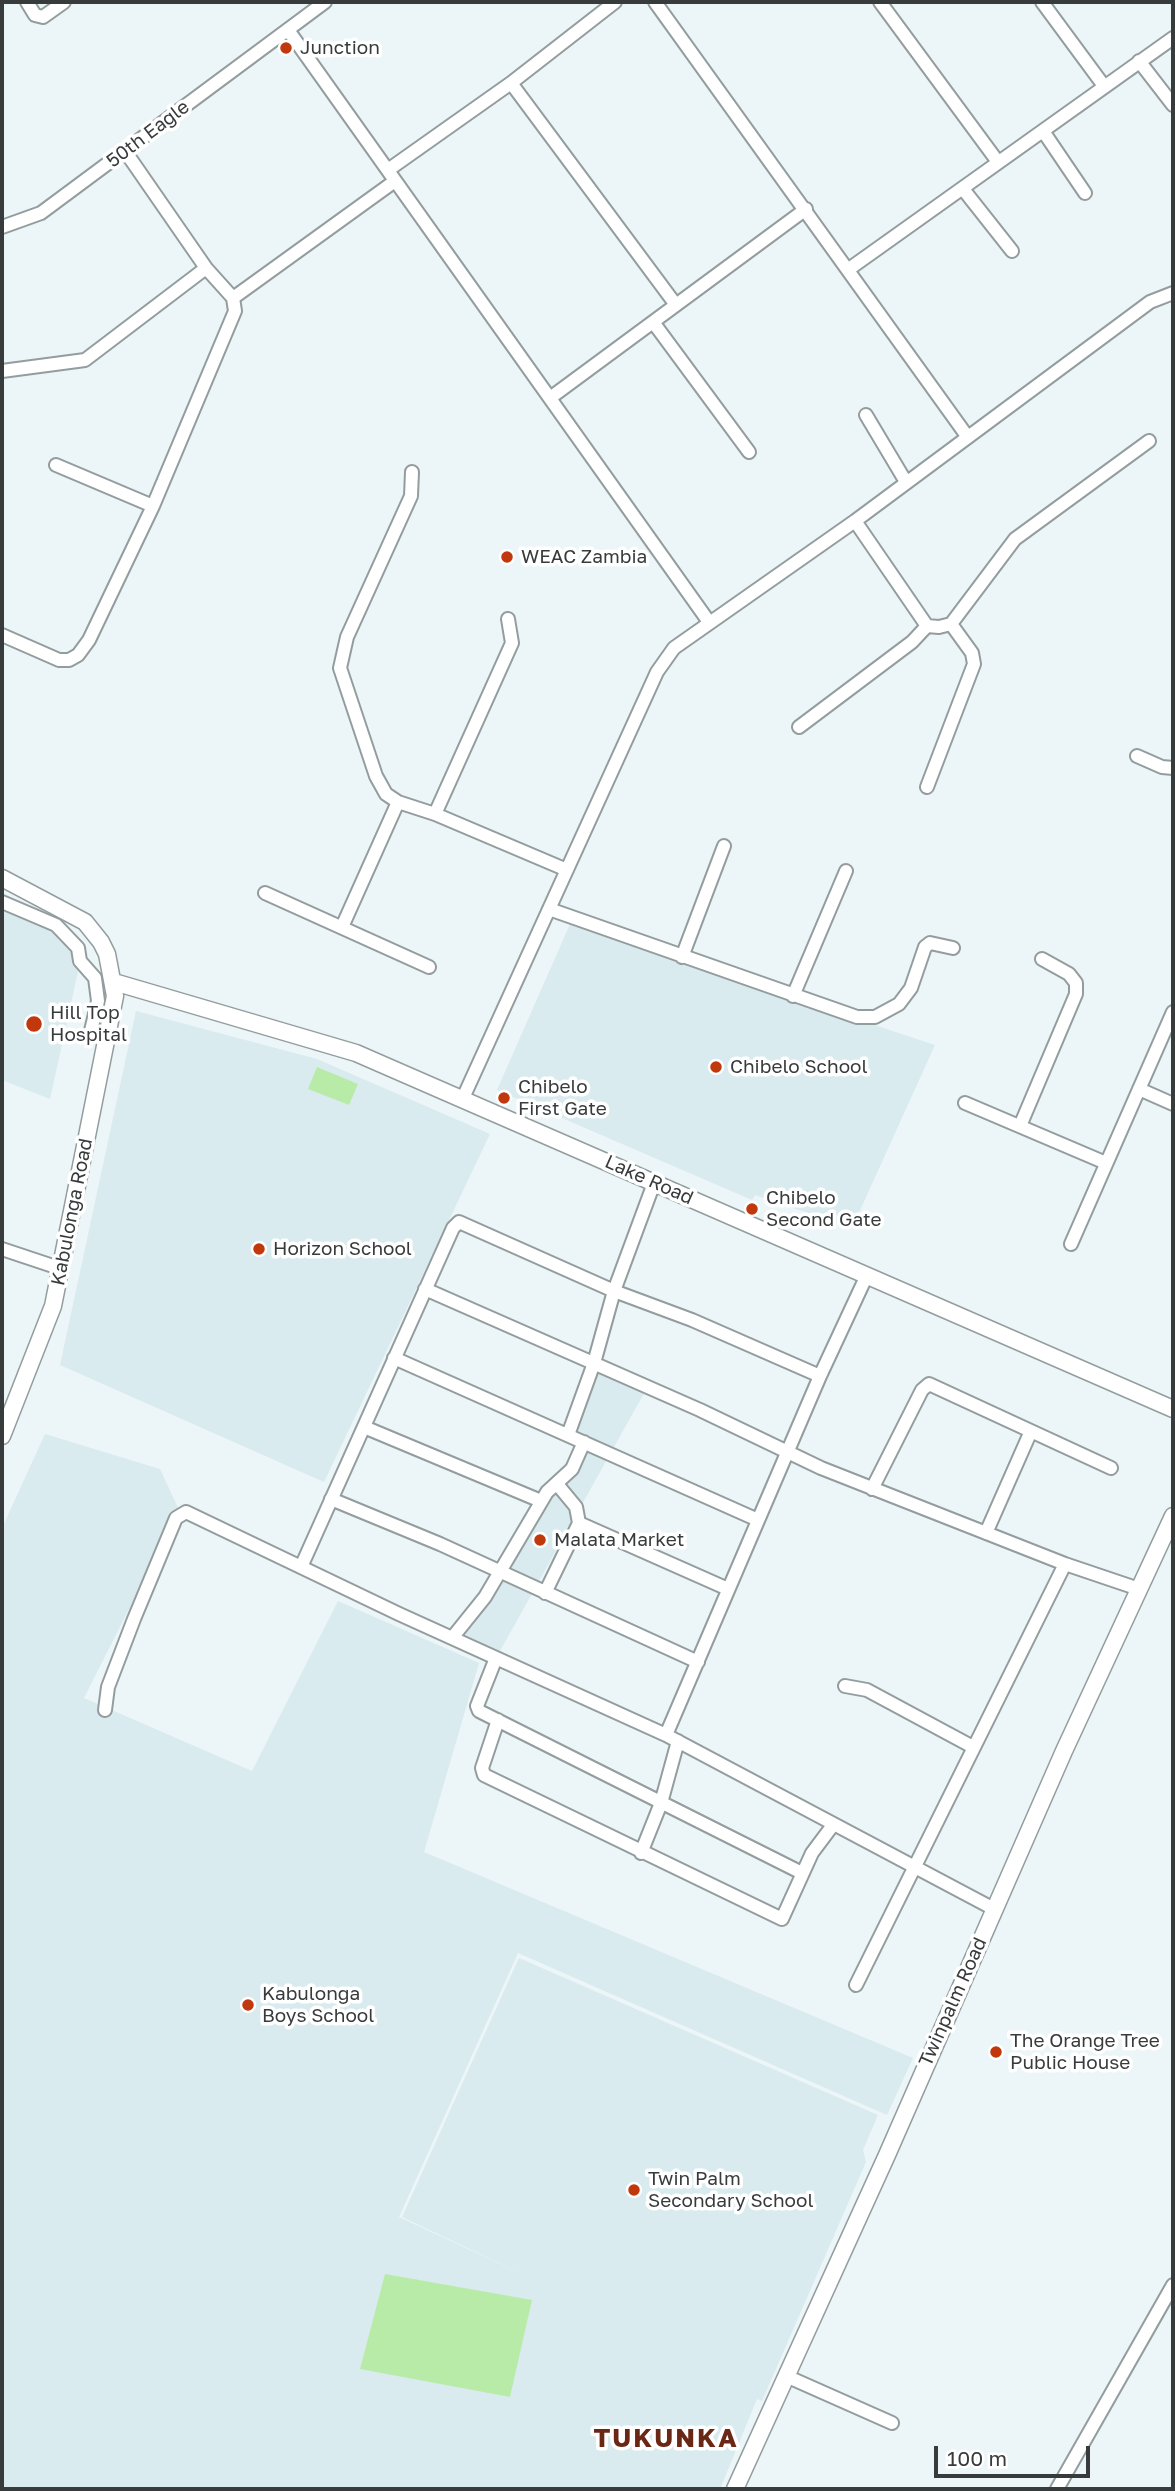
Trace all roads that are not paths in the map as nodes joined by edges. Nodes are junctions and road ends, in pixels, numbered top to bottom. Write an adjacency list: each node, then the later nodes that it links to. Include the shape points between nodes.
1 (27, 2): 2 (street, via 35,15 43,17)
2 (64, 2)
3 (325, 2): 8 (street, 50th Eagle)
4 (615, 2): 11 (street)
5 (655, 2): 20 (street)
6 (880, 2): 16 (street)
7 (1042, 2): 12 (street)
8 (288, 30): 15 (street, 50th Eagle); 17 (street)
9 (1173, 37): 10 (street)
10 (1139, 61): 12 (street); 13 (street)
11 (511, 83): 17 (street); 27 (street)
12 (1104, 86): 14 (street)
13 (1173, 105)
14 (1043, 131): 16 (street); 19 (street)
15 (125, 151): 21 (street, 50th Eagle, via 41,213); 23 (street)
16 (998, 162): 18 (street)
17 (392, 175): 26 (street); 30 (street)
18 (963, 189): 22 (street); 24 (street)
19 (1085, 193)
20 (806, 209): 24 (street); 27 (street)
21 (2, 227)
22 (1013, 251)
23 (206, 268): 26 (street); 29 (street, via 85,360)
24 (849, 269): 32 (street)
25 (1173, 293): 32 (street, via 1150,302)
26 (233, 298): 38 (street, via 232,322)
27 (676, 305): 28 (street)
28 (653, 323): 30 (street); 34 (street)
29 (2, 371)
30 (550, 398): 41 (street)
31 (866, 415): 37 (street)
32 (967, 436): 37 (street)
33 (1149, 442): 42 (street, via 1015,539)
34 (749, 452)
35 (55, 465): 38 (street)
36 (412, 472): 49 (street, via 411,496 347,637 340,668 376,776 386,794)
37 (906, 482): 39 (street)
38 (153, 506): 44 (street, via 78,656 59,660)
39 (855, 521): 41 (street); 43 (street)
40 (508, 619): 50 (street, via 512,643)
41 (709, 622): 52 (street, via 674,648 657,672)
42 (951, 624): 43 (street); 48 (street, via 972,653 974,664)
43 (928, 626): 45 (street)
44 (2, 635)
45 (799, 727)
46 (1137, 756): 47 (street)
47 (1173, 768)
48 (927, 787)
49 (398, 802): 50 (street); 58 (street)
50 (435, 814): 52 (street)
51 (724, 846): 60 (street)
52 (567, 870): 57 (street)
53 (846, 871): 64 (street)
54 (2, 878): 63 (main road, via 85,922 101,942)
55 (265, 893): 58 (street)
56 (2, 902): 66 (street, via 56,925 78,948 80,961 95,978 98,1000)
57 (549, 909): 60 (street); 68 (street)
58 (342, 927): 62 (street)
59 (953, 948): 64 (street, via 930,943 925,947 911,988 899,1004 875,1017 857,1017)
60 (682, 957): 64 (street)
61 (1042, 959): 71 (street, via 1069,974 1076,983 1076,995)
62 (429, 967)
63 (114, 982): 68 (main road, Lake Road, via 356,1053); 76 (main road, Kabulonga Road)
64 (793, 996)
65 (1173, 1012): 67 (street)
66 (90, 1035)
67 (1139, 1089): 70 (street); 72 (street)
68 (463, 1098): 73 (main road, Lake Road)
69 (965, 1103): 71 (street)
70 (1173, 1104)
71 (1020, 1126): 72 (street)
72 (1106, 1163): 74 (street)
73 (654, 1183): 77 (main road, Lake Road); 79 (street)
74 (1071, 1244)
75 (2, 1249): 76 (street)
76 (62, 1269): 87 (main road, Kabulonga Road, via 44,1334)
77 (867, 1275): 82 (street); 83 (main road, Lake Road)
78 (425, 1289): 79 (street, via 453,1228 463,1222); 80 (street); 81 (street)
79 (614, 1291): 81 (street); 82 (street)
80 (394, 1358): 84 (street); 86 (street)
81 (594, 1363): 86 (street); 89 (street)
82 (820, 1376): 89 (street)
83 (1173, 1409)
84 (363, 1427): 93 (street); 94 (street)
85 (1031, 1431): 90 (street); 92 (street, via 926,1385); 98 (street)
86 (568, 1435): 88 (street)
87 (2, 1436)
88 (584, 1442): 91 (street, via 572,1469); 96 (street)
89 (788, 1450): 92 (street); 96 (street)
90 (1111, 1468)
91 (557, 1485): 94 (street); 97 (street, via 576,1507)
92 (872, 1489): 98 (street)
93 (331, 1499): 100 (street); 101 (street)
94 (541, 1501): 101 (street)
95 (1173, 1516): 103 (main road, Twinpalm Road)
96 (758, 1520): 102 (street)
97 (579, 1523): 102 (street); 104 (street)
98 (986, 1533): 99 (street)
99 (1065, 1564): 103 (street); 112 (street)
100 (301, 1567): 105 (street); 109 (street, via 192,1514 180,1513 113,1673)
101 (501, 1572): 104 (street); 105 (street)
102 (727, 1589): 107 (street)
103 (1139, 1589): 118 (main road, Twinpalm Road)
104 (545, 1593): 107 (street)
105 (452, 1637): 106 (street)
106 (496, 1658): 110 (street, via 477,1709); 111 (street)
107 (698, 1662): 111 (street)
108 (845, 1686): 112 (street, via 867,1690)
109 (105, 1710)
110 (498, 1720): 113 (street); 115 (street, via 482,1768 484,1775)
111 (672, 1738): 113 (street); 114 (street)
112 (973, 1747): 116 (street)
113 (661, 1803): 115 (street); 117 (street)
114 (833, 1825): 116 (street); 117 (street)
115 (641, 1853): 117 (street, via 782,1920)
116 (914, 1867): 118 (street); 119 (street)
117 (802, 1873)
118 (994, 1909): 121 (main road, Twinpalm Road)
119 (856, 1984)
120 (1173, 2285): 124 (street)
121 (786, 2376): 122 (street); 123 (main road, Twinpalm Road)
122 (892, 2423)
123 (735, 2489)
124 (1057, 2489)

